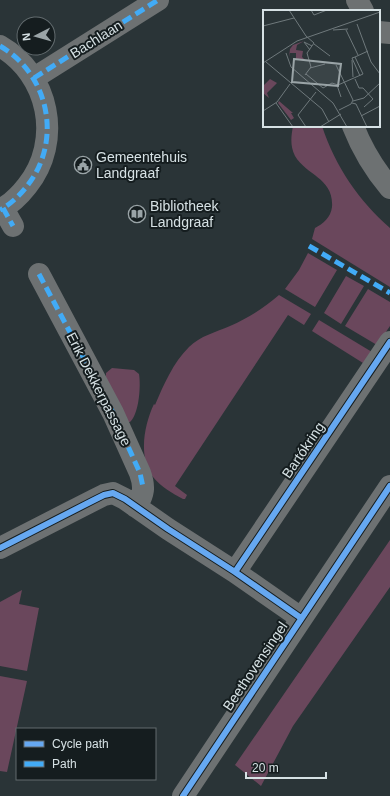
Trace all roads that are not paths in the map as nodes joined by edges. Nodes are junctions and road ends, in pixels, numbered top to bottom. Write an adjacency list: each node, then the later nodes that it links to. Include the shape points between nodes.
1 (158, 0): 7 (street, Bachlaan)
2 (357, 0): 3 (street)
3 (362, 10)
4 (380, 32): 5 (street)
5 (390, 33)
6 (0, 46): 7 (street, via 23,63)
7 (34, 78): 10 (street, via 43,97 47,139 42,160 33,179)
8 (353, 127): 9 (street, via 368,159)
9 (390, 188)
10 (5, 215)
11 (39, 274): 14 (street, Erik Dekkerpassage, via 113,413 140,473)
12 (390, 342): 16 (street, Bartókring)
13 (389, 485): 17 (street, Beethovensingel)
14 (140, 497): 15 (street, via 125,499 113,494 104,495); 16 (street, via 168,529)
15 (0, 548)
16 (235, 572): 17 (street)
17 (301, 618): 18 (street, Beethovensingel)
18 (183, 796)

